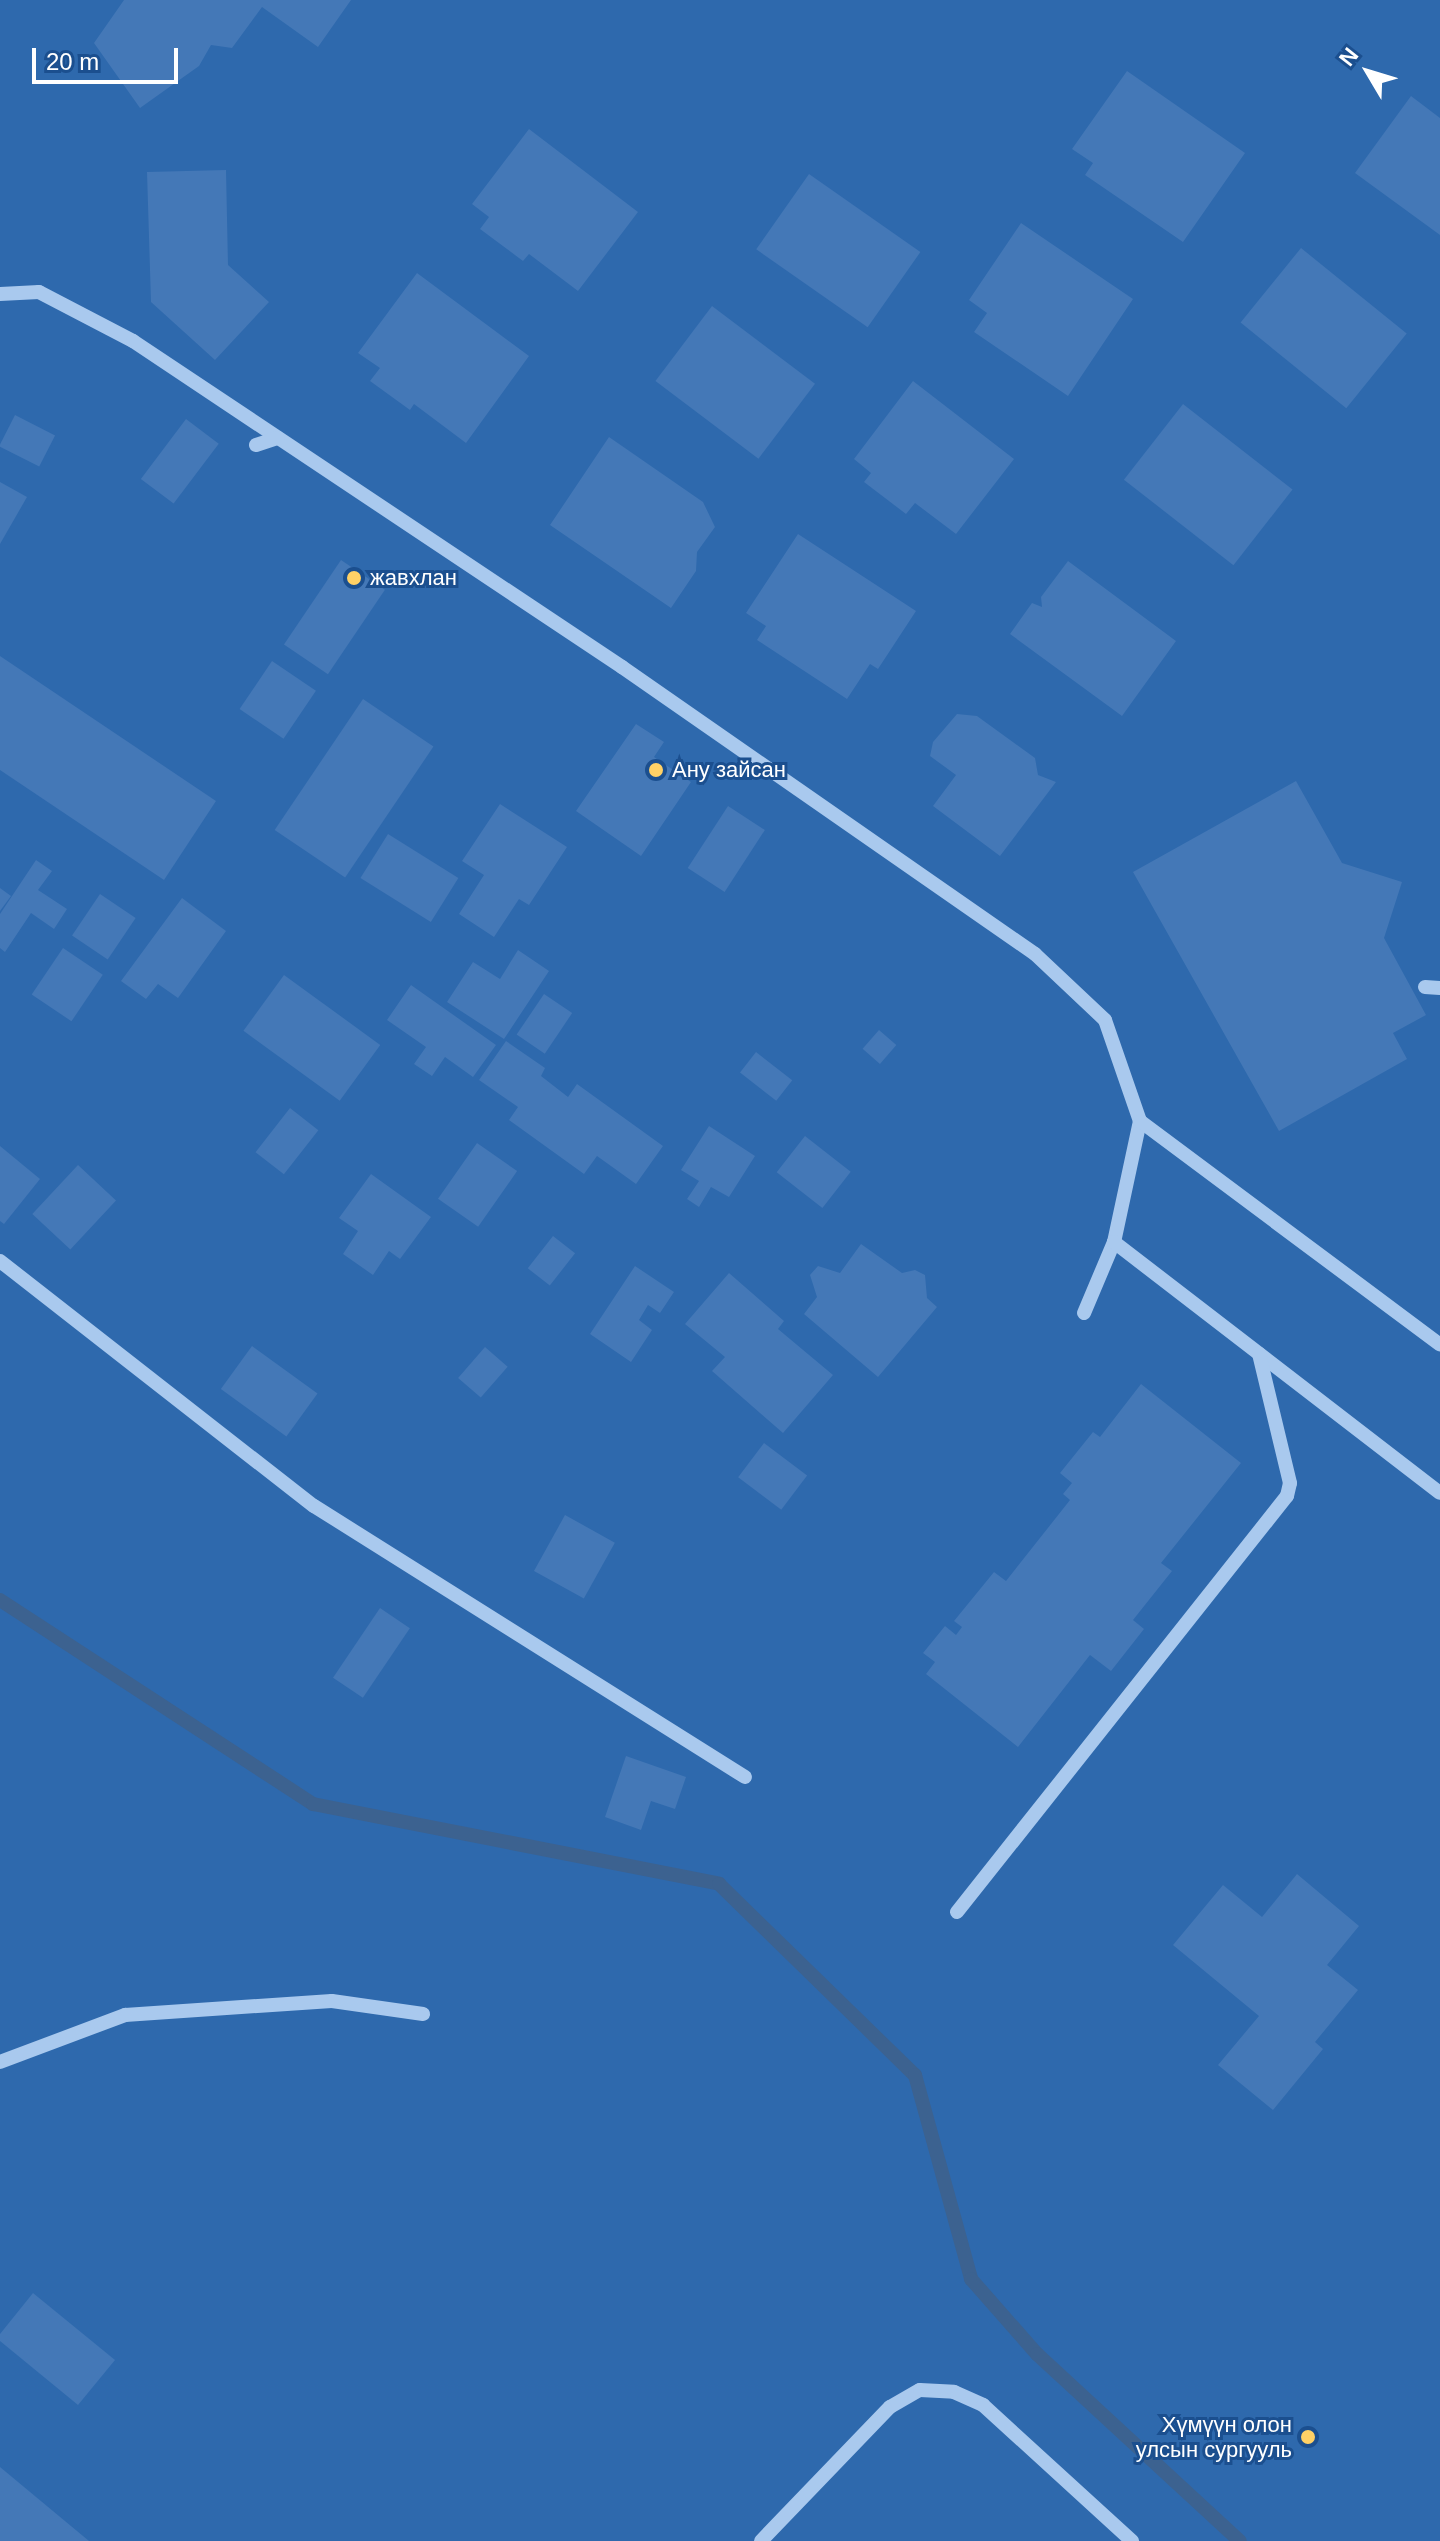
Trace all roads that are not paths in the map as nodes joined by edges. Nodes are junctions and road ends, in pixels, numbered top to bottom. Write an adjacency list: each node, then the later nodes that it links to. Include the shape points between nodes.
1 (0, 294): 2 (street, via 39,292 133,341)
2 (278, 438): 3 (street); 4 (street, via 622,667 1035,954 1105,1020)
3 (256, 445)
4 (1140, 1121): 5 (street); 8 (street)
5 (1114, 1242): 7 (street); 9 (street)
6 (0, 1261): 11 (street, via 314,1506)
7 (1084, 1313)
8 (1440, 1345)
9 (1259, 1354): 10 (street); 12 (street, via 1290,1483 1287,1496)
10 (1440, 1493)
11 (745, 1777)
12 (957, 1912)
13 (423, 2014): 14 (street, via 332,2001 125,2015)
14 (0, 2062)
15 (761, 2541): 16 (street, via 890,2407 920,2390 954,2392 983,2405)
16 (1132, 2541)

